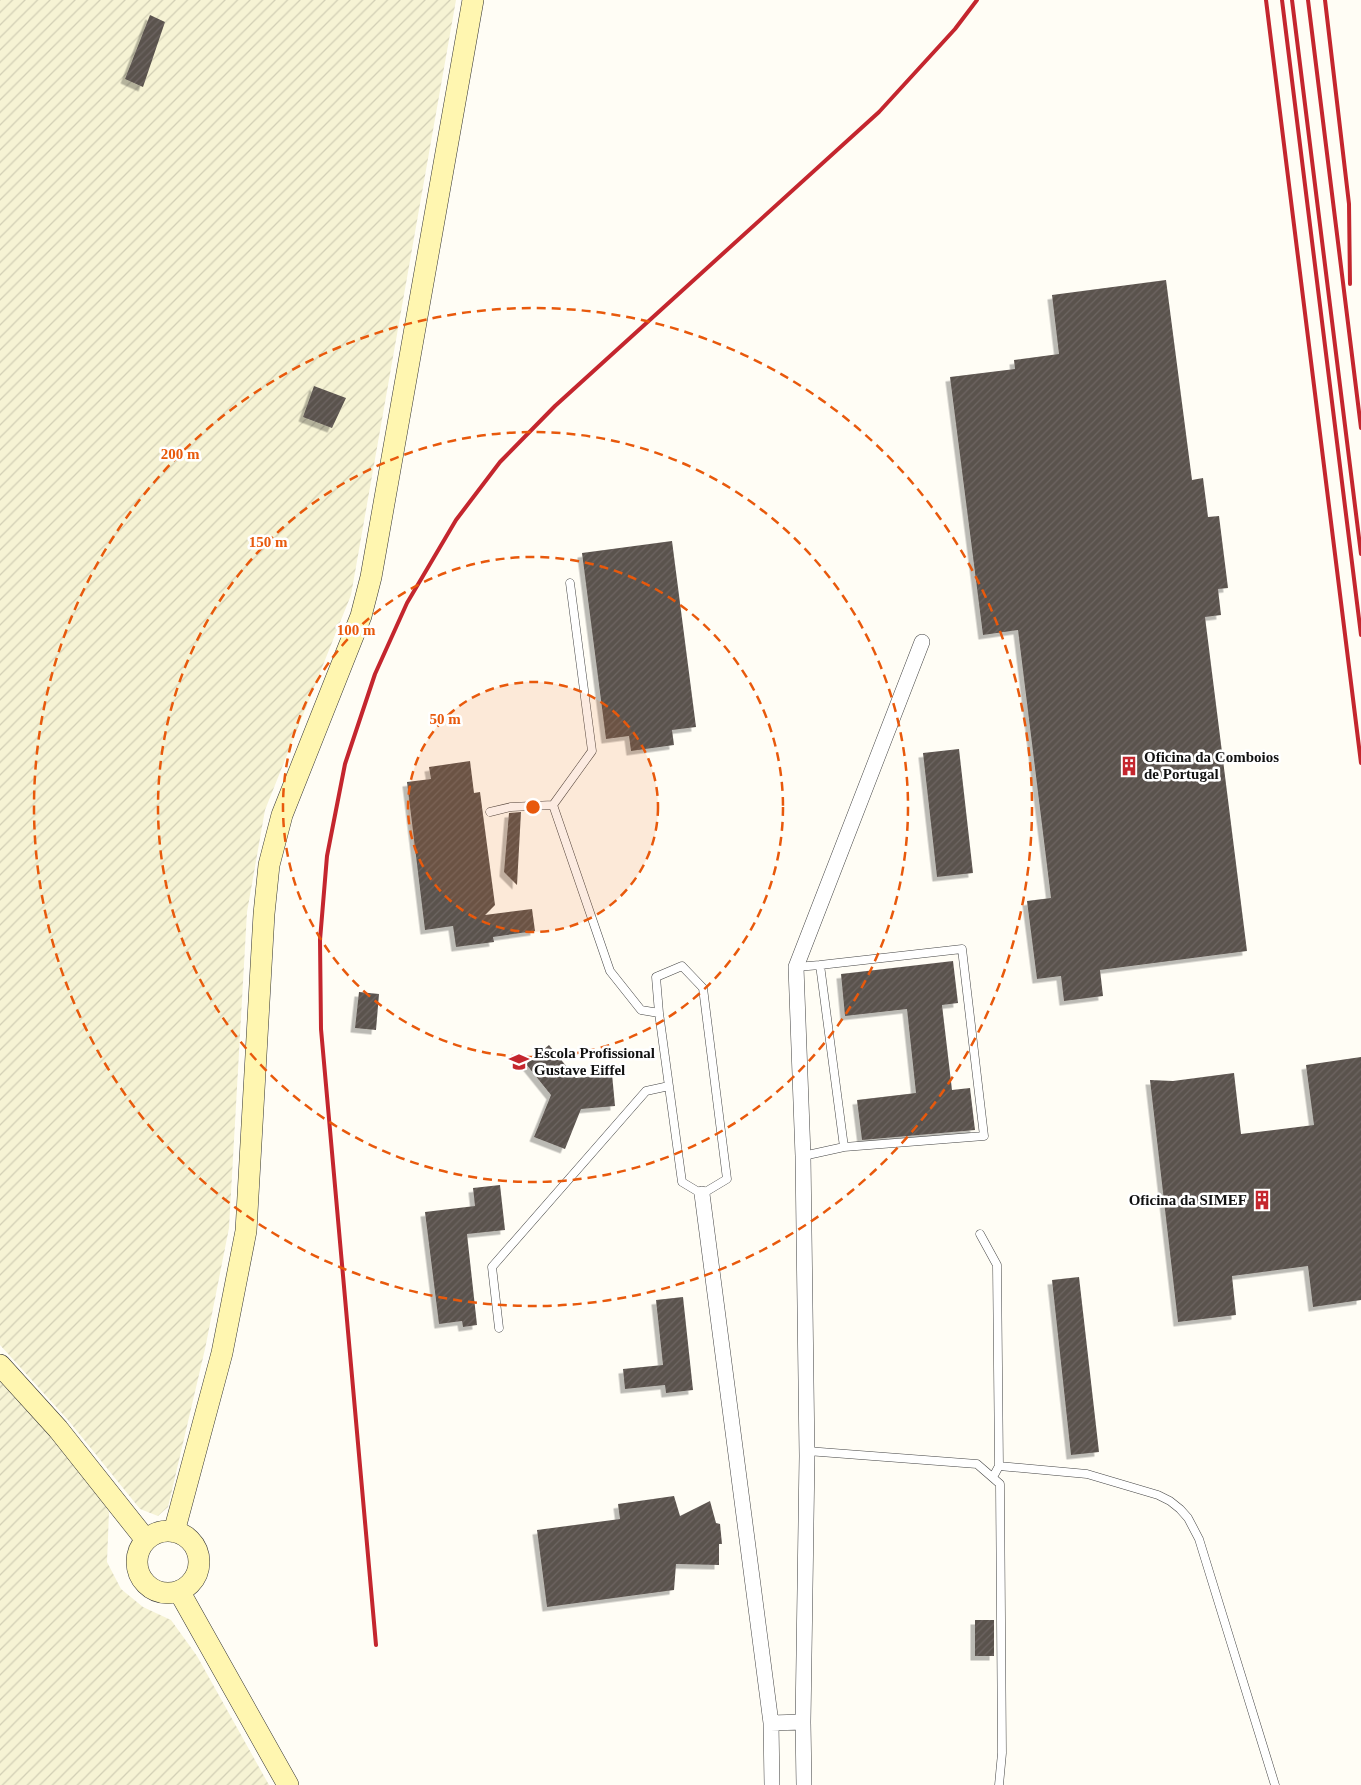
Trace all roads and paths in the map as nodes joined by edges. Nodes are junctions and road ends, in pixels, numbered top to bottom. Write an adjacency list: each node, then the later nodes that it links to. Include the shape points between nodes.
1 (472, 0): 19 (street, via 371,577 361,616 282,815 269,865 246,1231 222,1353)
2 (570, 583): 4 (lane, via 592,751)
3 (922, 642): 7 (street)
4 (553, 805): 5 (lane, via 511,807); 8 (lane, via 610,971 641,1010)
5 (490, 812)
6 (820, 965): 7 (lane); 10 (lane); 10 (lane, via 962,949 984,1136)
7 (796, 967): 11 (street)
8 (658, 1013): 9 (lane); 12 (lane, via 656,977 682,966 703,988 727,1179)
9 (669, 1086): 12 (lane, via 682,1182); 14 (lane, via 646,1091 492,1267)
10 (844, 1147): 11 (lane)
11 (803, 1156): 16 (street)
12 (702, 1194): 23 (street)
13 (980, 1234): 17 (lane, via 998,1265)
14 (500, 1328)
15 (0, 1364): 20 (street, via 58,1429)
16 (807, 1451): 18 (lane, via 977,1464); 22 (street)
17 (999, 1466): 18 (lane); 28 (lane, via 1087,1474 1158,1495 1180,1509 1194,1528 1201,1545)
18 (992, 1477): 27 (lane, via 1000,1484)
19 (174, 1532): 20 (street, via 154,1534); 21 (street, via 191,1541 199,1560 194,1579)
20 (146, 1540): 21 (street, via 137,1559 142,1579 158,1592)
21 (179, 1591): 24 (street)
22 (803, 1722): 23 (street); 26 (street)
23 (771, 1723): 25 (street)
24 (288, 1785)
25 (772, 1785)
26 (804, 1785)
27 (1000, 1785)
28 (1275, 1785)

